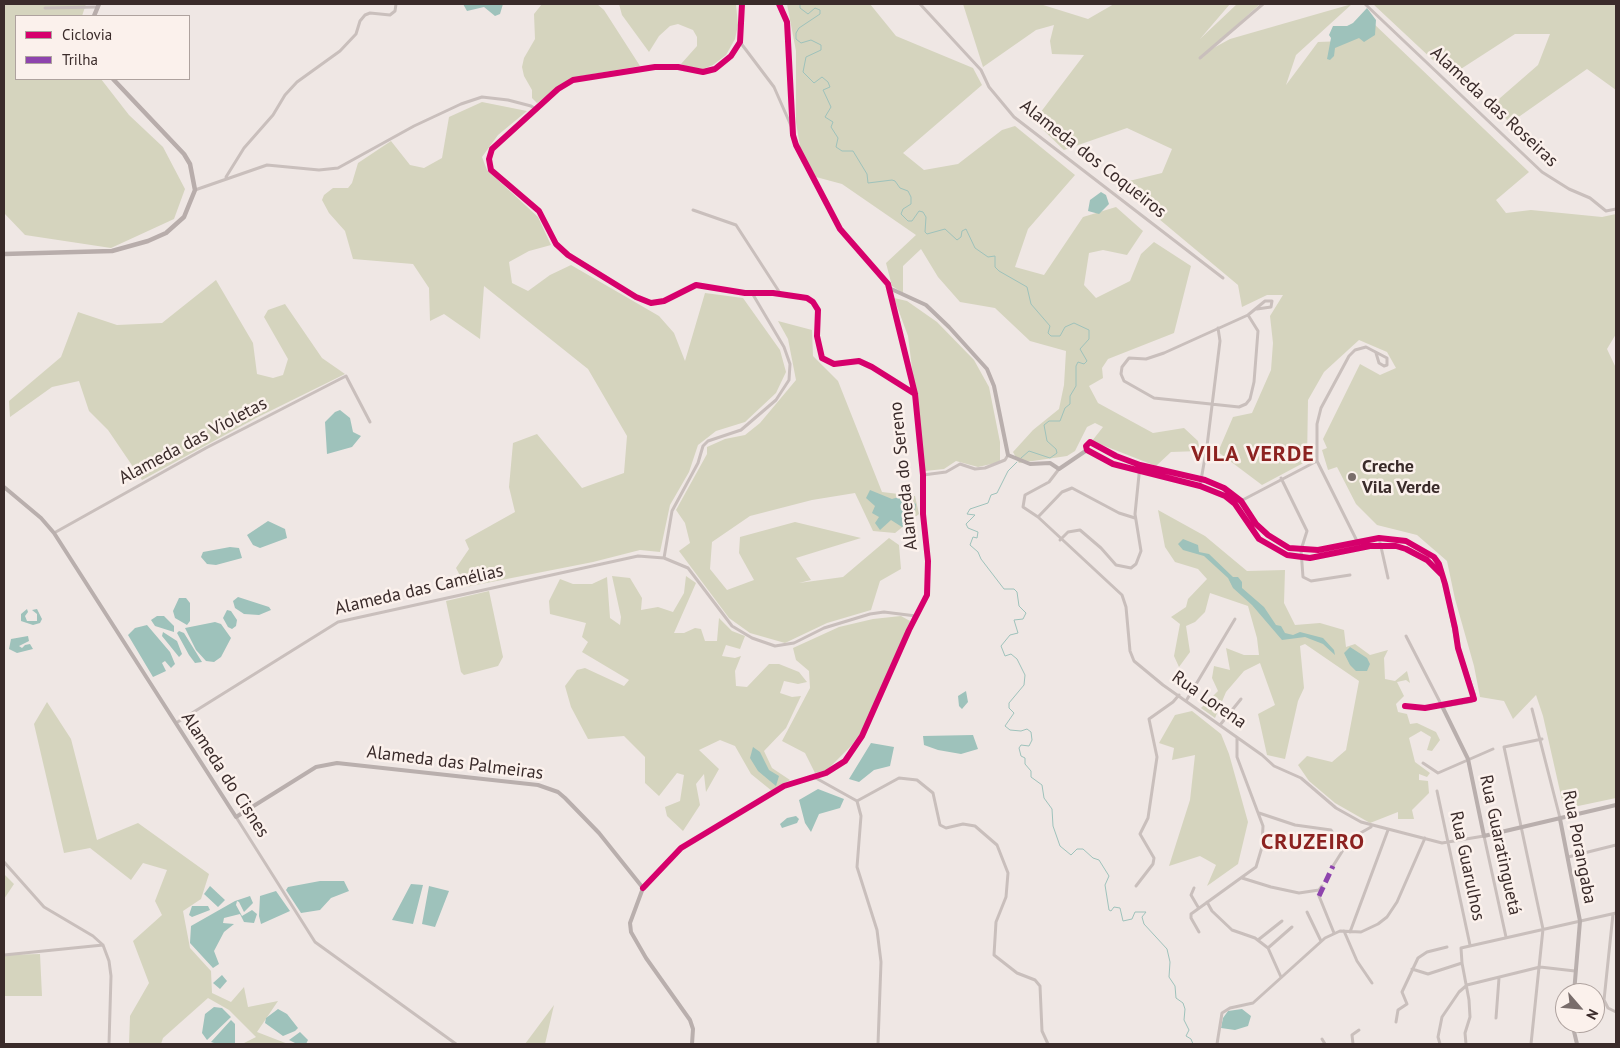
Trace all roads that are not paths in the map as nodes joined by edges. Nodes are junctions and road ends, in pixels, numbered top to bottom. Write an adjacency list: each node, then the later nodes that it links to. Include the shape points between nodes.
1 (396, 4): 14 (street, via 390,15 365,15 356,34 340,51 296,82 274,115 244,148)
2 (742, 4): 9 (street)
3 (779, 4): 13 (street, via 786,22)
4 (920, 4): 19 (street, Alameda dos Coqueiros, via 981,70 989,86 1014,116)
5 (1263, 4): 10 (street)
6 (1365, 4): 16 (street, Alameda das Roseiras, via 1542,172 1606,210)
7 (99, 5): 8 (street)
8 (45, 8)
9 (740, 42): 12 (street, Alameda do Sereno, via 730,56 711,71 669,66 583,77 558,89); 13 (street, via 774,86)
10 (1200, 58)
11 (114, 80): 15 (main road, via 184,154 194,173)
12 (536, 110): 14 (street, via 508,100 482,97 414,126 338,168 319,170 267,165); 21 (street, Alameda do Sereno, via 492,149 491,170 539,211 556,244 568,255 651,303 664,301 696,285)
13 (792, 128): 20 (street, via 801,158 840,229 874,265)
14 (226, 177): 15 (street)
15 (195, 190): 18 (main road, via 189,208 175,226 148,241 112,251)
16 (1616, 209)
17 (693, 210): 22 (street, via 736,225)
18 (4, 254)
19 (1223, 278)
20 (889, 288): 27 (street); 31 (street, via 926,305 987,369 994,386)
21 (752, 293): 22 (street, Alameda do Sereno); 52 (street, via 784,347 790,364 789,380 776,400 741,430 708,441 703,446 698,463 672,512)
22 (780, 294): 27 (street, Alameda do Sereno, via 813,302 818,310 819,350 828,363 859,361)
23 (1257, 309): 23 (street, via 1271,307 1272,301 1265,301); 24 (street)
24 (1248, 315): 25 (street); 28 (street, via 1258,331 1250,399 1239,407)
25 (1218, 328): 28 (street, via 1220,341); 28 (street, via 1164,354 1146,359 1129,358 1121,374 1124,381 1154,398)
26 (1376, 353): 26 (street, via 1380,365 1387,365 1387,358); 32 (street, via 1363,347 1349,356 1319,413)
27 (915, 394): 36 (street, Alameda do Sereno)
28 (1211, 405): 38 (street)
29 (370, 422): 45 (street, Alameda das Violetas, via 346,376 206,448)
30 (1087, 450): 33 (street, via 1090,442); 34 (street); 35 (street, via 1113,464)
31 (1008, 455): 34 (street, via 1026,463 1050,463); 36 (street, via 1005,460 985,468 975,469 960,464 946,472)
32 (1316, 461): 37 (street); 48 (street)
33 (1140, 465): 35 (street); 38 (street)
34 (1059, 469): 43 (street, Rua Lorena, via 1050,482 1027,493 1023,502 1023,507)
35 (1139, 471): 39 (street); 44 (street)
36 (923, 475): 58 (street, Alameda do Sereno, via 928,587 925,604)
37 (1281, 478): 41 (street); 51 (street, via 1305,525)
38 (1201, 479): 39 (street); 41 (street, via 1224,488)
39 (1200, 486): 42 (street)
40 (4, 487): 45 (street, Alameda do Cisnes)
41 (1240, 500): 42 (street); 51 (street, via 1268,536 1288,548)
42 (1235, 504): 53 (street, via 1265,543 1287,555)
43 (1038, 517): 44 (street, via 1062,492 1072,488); 47 (street, Rua Lorena)
44 (1135, 518): 47 (street, via 1140,558 1131,568 1111,561 1080,530 1068,532)
45 (54, 533): 67 (street, Alameda do Cisnes)
46 (1379, 538): 48 (street); 49 (street); 55 (street, via 1406,541 1424,549 1440,564)
47 (1060, 540): 61 (street, Rua Lorena, via 1121,592 1126,607 1131,656)
48 (1357, 541): 50 (street); 51 (street, via 1318,550)
49 (1380, 545): 50 (street); 55 (street, via 1406,549 1427,560); 56 (street)
50 (1357, 549): 53 (street, via 1321,558)
51 (1301, 550): 53 (street)
52 (664, 558): 58 (street, Alameda das Camélias, via 688,568 732,626 775,646 794,643 824,628 870,614 884,612); 67 (street, Alameda das Camélias, via 638,556 338,622)
53 (1301, 558): 54 (street, via 1301,573 1306,580)
54 (1350, 575)
55 (1442, 575): 57 (street)
56 (1388, 578)
57 (1445, 584): 65 (street, via 1458,648 1474,695 1471,701)
58 (918, 616): 74 (street, Alameda do Sereno, via 853,751 836,768)
59 (1235, 619): 63 (street)
60 (1406, 636): 65 (street)
61 (1178, 695): 63 (street, Rua Lorena); 93 (street, via 1149,719 1157,757 1148,818 1140,834 1154,862)
62 (1241, 699): 68 (street)
63 (1186, 701): 68 (street, Rua Lorena)
64 (1405, 706): 65 (street)
65 (1442, 706): 72 (street, Rua Guaratinguetá)
66 (1532, 709): 70 (street, Rua Porangaba)
67 (176, 723): 79 (street, Alameda do Cisnes)
68 (1220, 725): 69 (street, Rua Lorena)
69 (1237, 737): 78 (street, via 1237,757); 81 (street, Rua Lorena, via 1274,766 1300,778 1336,808)
70 (1542, 739): 80 (street, Rua Porangaba); 82 (street, via 1504,747)
71 (1493, 749): 72 (street)
72 (1468, 759): 73 (street, via 1438,773); 84 (street, Rua Guaratinguetá)
73 (1423, 762)
74 (814, 777): 76 (street); 95 (street, Alameda do Sereno, via 784,786 681,848)
75 (1437, 791): 86 (street, Rua Guarulhos)
76 (857, 801): 137 (street, via 861,816 857,867 877,930 881,956); 138 (street, via 899,778 917,780 933,793 940,825 946,828 964,824 975,826 996,845 1008,873 1006,897 996,922 994,955 1040,986 1042,1031)
77 (1616, 805): 80 (street)
78 (1259, 813): 88 (street, via 1295,825 1330,830); 92 (street, via 1263,826 1262,847 1256,867)
79 (236, 817): 95 (street, Alameda das Palmeiras, via 325,764 365,765 538,785 558,792 571,803); 135 (street, Alameda do Cisnes, via 315,942)
80 (1560, 819): 82 (street); 89 (street, Rua Porangaba)
81 (1372, 826): 83 (street, Rua Lorena); 88 (street, via 1350,839)
82 (1522, 828): 84 (street); 105 (street)
83 (1388, 830): 85 (street, Rua Lorena); 108 (street)
84 (1484, 836): 86 (street); 110 (street, Rua Guaratinguetá)
85 (1425, 838): 86 (street, Rua Lorena); 108 (street, via 1397,902 1387,917 1361,932)
86 (1448, 844): 116 (street, Rua Guarulhos)
87 (1616, 845): 89 (street)
88 (1345, 846): 91 (street)
89 (1568, 857): 103 (street, Rua Porangaba)
90 (4, 862): 115 (street, via 44,907)
91 (1333, 866)
92 (1242, 878): 94 (street, via 1299,893 1319,890); 98 (street)
93 (1136, 886)
94 (1322, 886)
95 (643, 888): 136 (street, via 630,923 631,932 690,1020)
96 (1194, 888): 99 (street, via 1191,895)
97 (1319, 896): 109 (street)
98 (1207, 902): 99 (street); 112 (street, via 1232,930)
99 (1198, 907): 107 (street, via 1190,916)
100 (1307, 912): 114 (street)
101 (1615, 914): 103 (street); 113 (street)
102 (1282, 921): 112 (street)
103 (1580, 921): 105 (street); 123 (street, Rua Porangaba)
104 (1292, 928): 118 (street)
105 (1543, 929): 110 (street); 121 (street)
106 (1344, 931): 108 (street); 109 (street); 126 (street)
107 (1199, 932)
108 (1350, 932)
109 (1334, 933): 114 (street)
110 (1506, 937): 116 (street)
111 (1616, 939): 113 (street)
112 (1258, 940): 118 (street)
113 (1611, 940): 129 (street, via 1604,1000 1608,1008)
114 (1321, 941): 124 (street)
115 (103, 945): 119 (street); 134 (street, via 111,976)
116 (1470, 945): 120 (street, via 1461,948)
117 (1447, 947): 122 (street, via 1427,952 1418,958)
118 (1268, 948): 124 (street)
119 (4, 955)
120 (1462, 963): 122 (street, via 1428,974); 128 (street)
121 (1540, 967): 123 (street); 125 (street); 144 (street)
122 (1412, 969): 131 (street, via 1402,992 1407,1004 1398,1010)
123 (1576, 971): 127 (street, Rua Porangaba)
124 (1281, 977): 139 (street, via 1253,1003 1222,1013)
125 (1499, 978): 128 (street); 130 (street)
126 (1372, 983)
127 (1575, 983)
128 (1467, 985): 142 (street, via 1442,1017); 143 (street, via 1470,1017 1465,1033)
129 (1616, 1012)
130 (1496, 1018)
131 (1396, 1022)
132 (1359, 1030): 141 (street, via 1352,1035)
133 (1322, 1039): 140 (street)
134 (108, 1044)
135 (456, 1044)
136 (692, 1044)
137 (878, 1044)
138 (1048, 1044)
139 (1216, 1044)
140 (1325, 1044)
141 (1353, 1044)
142 (1440, 1044)
143 (1466, 1044)
144 (1532, 1044)

